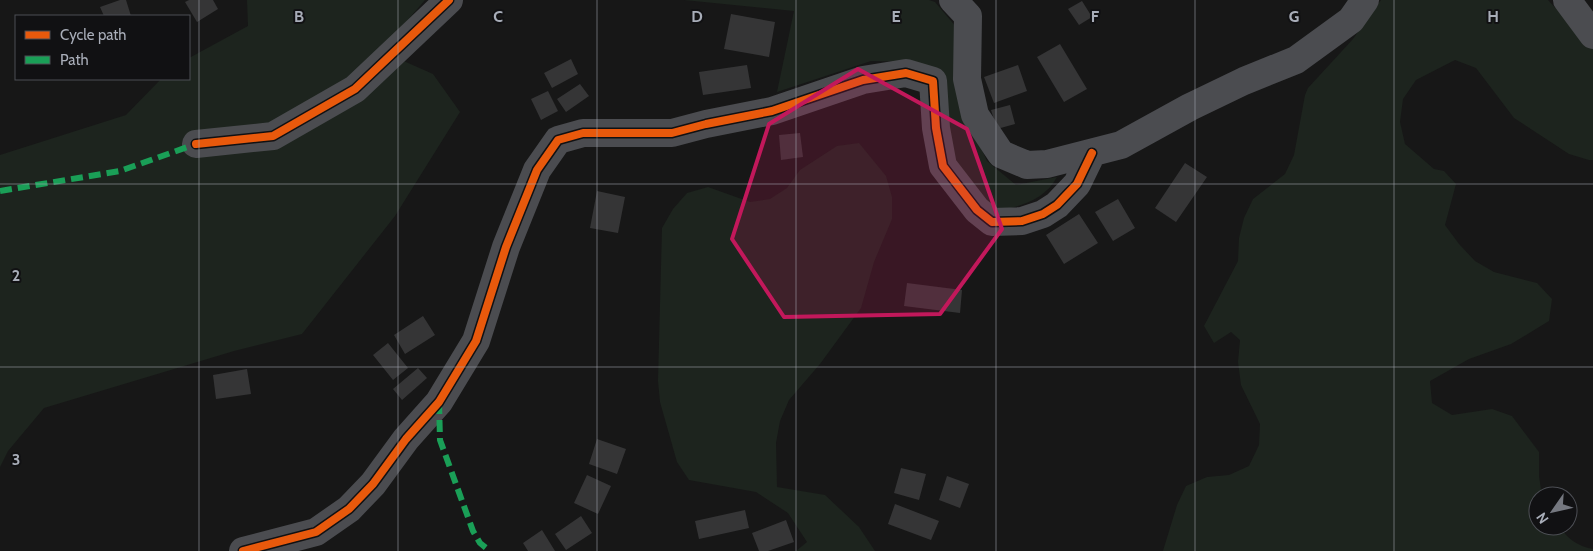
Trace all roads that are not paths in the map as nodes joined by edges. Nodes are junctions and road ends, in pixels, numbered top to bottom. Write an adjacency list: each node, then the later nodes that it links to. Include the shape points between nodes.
1 (449, 0): 6 (street, via 355,89 273,136)
2 (954, 0): 7 (street, via 968,16 967,79 975,115 1001,154 1027,165 1047,164)
3 (1365, 0): 7 (street, via 1351,20 1296,60 1190,107 1121,145)
4 (1567, 0): 5 (street)
5 (1593, 36)
6 (196, 144)
7 (1092, 153): 8 (street, via 1077,184 1057,205 1022,221 992,222 977,210 943,166 936,128 933,81 906,73 863,80 772,111 672,134 583,133 558,140 536,170 506,247 476,341 439,402 349,509 316,532)
8 (243, 551)

